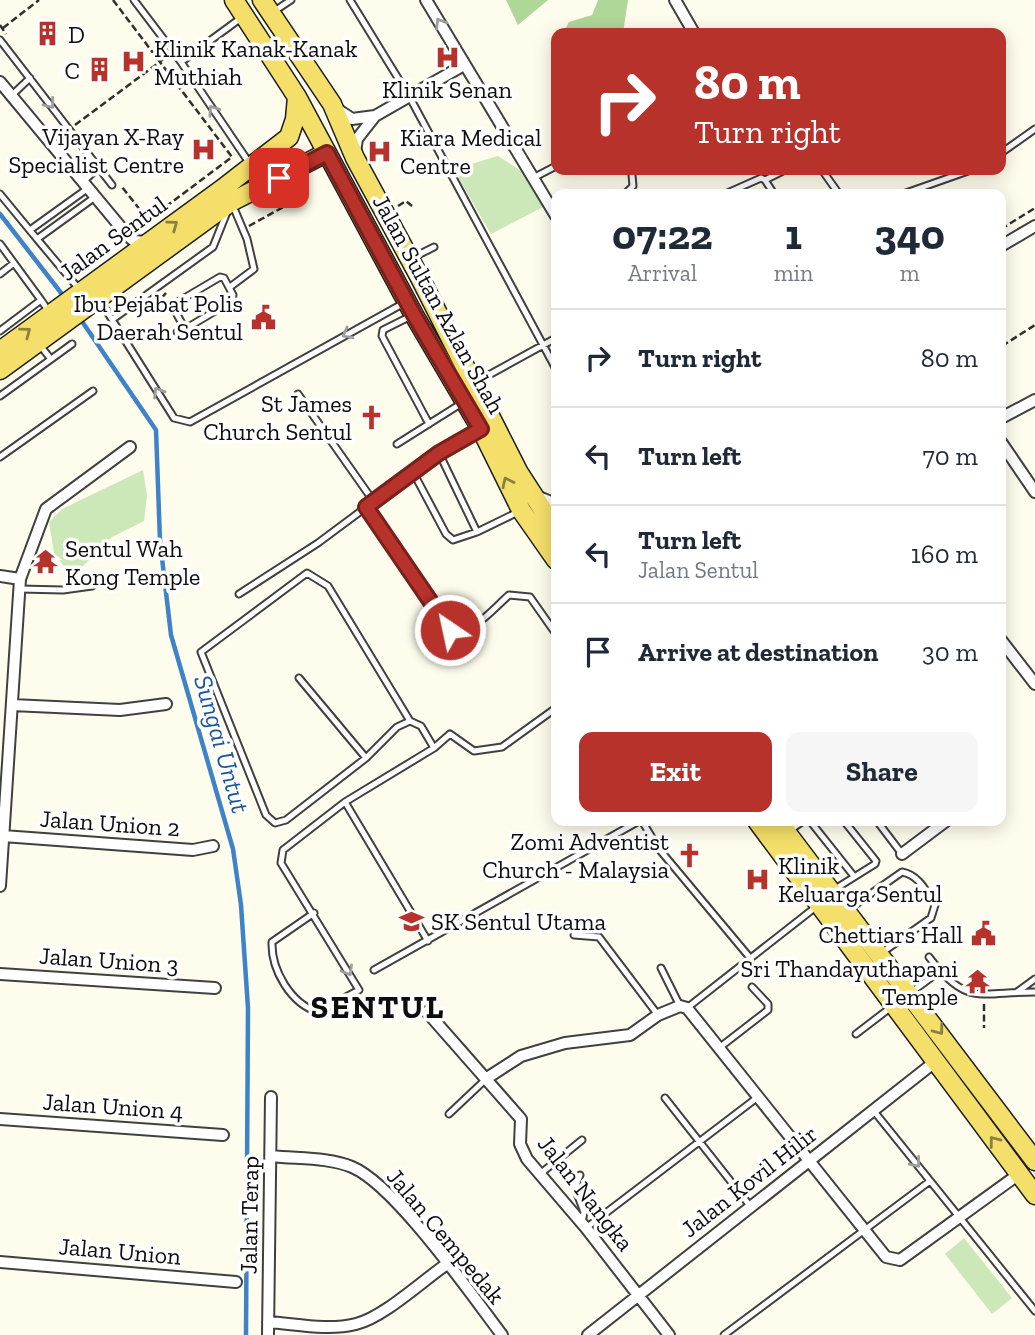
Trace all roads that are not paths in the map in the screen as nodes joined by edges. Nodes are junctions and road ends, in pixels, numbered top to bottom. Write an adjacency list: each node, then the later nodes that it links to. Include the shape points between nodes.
1 (135, 0): 11 (lane)
2 (234, 0): 8 (main road, Jalan Sultan Azlan Shah)
3 (291, 0): 7 (lane)
4 (350, 0): 17 (lane)
5 (426, 0): 12 (street, one-way to 5)
6 (675, 0): 9 (street)
7 (267, 7): 13 (main road, Jalan Sultan Azlan Shah)
8 (245, 15): 11 (lane); 18 (main road, Jalan Sultan Azlan Shah)
9 (691, 28)
10 (0, 40): 14 (lane)
11 (181, 62): 25 (lane, one-way to 11)
12 (464, 65): 17 (street); 30 (street)
13 (308, 73): 19 (main road, Jalan Sultan Azlan Shah); 23 (main road, via 330,130)
14 (30, 78): 16 (lane); 26 (lane, one-way to 26)
15 (0, 82): 16 (street)
16 (12, 95): 33 (street, via 71,171)
17 (409, 96): 20 (street); 61 (lane)
18 (297, 97): 23 (main road, Jalan Sultan Azlan Shah); 25 (main road, Jalan Sentul, via 289,136)
19 (332, 104): 20 (street, via 352,119); 24 (main road, Jalan Sultan Azlan Shah)
20 (375, 116): 24 (street, via 357,139)
21 (1035, 129): 22 (lane)
22 (1006, 149)
23 (327, 153): 38 (main road, Jalan Sentul); 52 (main road, Jalan Sultan Azlan Shah)
24 (355, 158): 47 (main road, Jalan Sultan Azlan Shah)
25 (251, 166): 38 (main road, Jalan Sentul)
26 (99, 167): 32 (lane); 33 (lane)
27 (551, 169): 30 (lane)
28 (775, 175): 31 (lane)
29 (956, 175): 36 (lane)
30 (535, 177): 39 (street)
31 (765, 180): 34 (lane); 35 (lane)
32 (114, 181)
33 (90, 188): 41 (lane); 42 (lane); 43 (street, via 128,236)
34 (736, 189)
35 (771, 189)
36 (916, 189)
37 (0, 194): 41 (lane)
38 (227, 196): 43 (main road, Jalan Sentul, one-way to 38); 50 (lane, via 243,229 254,270); 51 (main road, Jalan Sentul); 54 (lane, via 213,247)
39 (551, 203)
40 (1035, 226): 44 (street)
41 (30, 230): 42 (lane)
42 (37, 239): 51 (lane)
43 (148, 242): 51 (main road, Jalan Sentul)
44 (1006, 243)
45 (0, 244): 48 (lane)
46 (434, 247): 47 (lane)
47 (410, 259): 66 (main road, Jalan Sultan Azlan Shah)
48 (14, 263): 49 (lane); 53 (lane)
49 (0, 274)
50 (230, 287): 55 (lane, via 232,301); 55 (lane, via 220,278 176,303 174,309)
51 (86, 297): 53 (main road, Jalan Sentul); 54 (lane)
52 (410, 308): 54 (lane, one-way to 54, via 190,422 174,418); 71 (main road, Jalan Sultan Azlan Shah); 73 (lane, via 383,330 382,336)
53 (51, 313): 56 (lane); 59 (main road, Jalan Sentul); 62 (main road, Jalan Sentul, one-way to 53)
54 (113, 319)
55 (185, 329): 57 (lane)
56 (0, 331)
57 (177, 332)
58 (551, 341): 61 (lane)
59 (37, 342): 63 (lane); 65 (main road, Jalan Sentul)
60 (72, 344): 63 (lane)
61 (544, 345): 64 (lane); 66 (lane)
62 (0, 351)
63 (50, 358): 69 (lane)
64 (551, 359)
65 (0, 370)
66 (472, 384): 81 (main road, Jalan Sultan Azlan Shah)
67 (93, 391): 79 (lane)
68 (298, 394): 83 (lane)
69 (0, 397)
70 (1035, 400): 72 (street)
71 (465, 401): 73 (lane); 74 (main road, Jalan Sultan Azlan Shah)
72 (1006, 415)
73 (429, 424): 75 (lane)
74 (481, 429): 78 (lane); 86 (main road, Jalan Sultan Azlan Shah, one-way to 74)
75 (397, 444)
76 (130, 447): 91 (street, via 46,509)
77 (1006, 449): 82 (street)
78 (439, 453): 80 (lane); 88 (lane)
79 (0, 457)
80 (413, 472): 83 (lane); 88 (lane, via 446,534 453,540)
81 (526, 487): 84 (street); 87 (main road, Jalan Sultan Azlan Shah)
82 (1035, 492)
83 (374, 502): 85 (lane)
84 (551, 502)
85 (366, 507): 93 (lane); 94 (lane, via 450,630 469,629 509,595 530,597)
86 (521, 510): 88 (lane); 89 (main road, Jalan Sultan Azlan Shah)
87 (551, 523)
88 (477, 532)
89 (551, 554)
90 (0, 576): 91 (street)
91 (20, 584): 92 (lane, via 62,590); 99 (street)
92 (92, 586)
93 (239, 594)
94 (551, 627)
95 (1006, 646): 97 (street)
96 (299, 678): 103 (lane)
97 (1035, 684)
98 (166, 704): 99 (street, via 120,710)
99 (12, 705): 104 (street)
100 (551, 712): 102 (lane, via 502,747 474,751 450,734)
101 (410, 721): 102 (lane, via 421,726); 103 (lane, via 397,727); 103 (lane, via 328,586 307,573 201,652 266,815 275,823 286,820)
102 (434, 748): 105 (lane)
103 (366, 758)
104 (4, 765): 114 (street)
105 (345, 802): 121 (lane, via 280,854 281,863); 123 (lane)
106 (632, 826): 123 (lane)
107 (644, 826): 126 (lane)
108 (761, 826): 119 (main road)
109 (814, 826): 117 (lane)
110 (848, 826): 117 (lane, via 876,861)
111 (881, 826): 116 (lane)
112 (939, 826): 116 (street)
113 (782, 827): 119 (main road)
114 (3, 836): 115 (street, Jalan Union 2, via 193,850); 118 (street)
115 (213, 846)
116 (902, 854)
117 (853, 875): 119 (lane)
118 (0, 886)
119 (826, 898): 120 (main road); 126 (lane); 137 (main road)
120 (847, 911): 124 (main road); 124 (lane, via 902,872 915,876 924,887 935,905 931,918)
121 (314, 913): 121 (lane, one-way to 121, via 359,990 318,1012 296,1000 279,974 272,952 272,942)
122 (574, 935): 140 (lane, via 599,937)
123 (428, 942): 128 (lane)
124 (880, 954): 136 (main road)
125 (929, 957): 129 (lane)
126 (751, 959): 138 (lane)
127 (661, 968): 138 (lane)
128 (374, 970)
129 (940, 971): 134 (lane, via 948,982 970,994); 136 (lane)
130 (0, 974): 133 (street, Jalan Union 3)
131 (1035, 979): 134 (lane)
132 (752, 986): 142 (lane, via 768,1010)
133 (215, 988)
134 (1017, 992): 135 (lane)
135 (1035, 992)
136 (910, 993): 156 (main road, one-way to 156)
137 (894, 1005): 141 (lane); 143 (main road)
138 (683, 1007): 140 (street); 142 (street)
139 (427, 1012): 144 (street, Jalan Nangka)
140 (658, 1015): 144 (street, via 630,1035 565,1043 521,1056)
141 (856, 1034)
142 (719, 1049): 146 (street)
143 (936, 1061): 148 (street, Jalan Kovil Hilir); 158 (main road, one-way to 143)
144 (487, 1078): 149 (lane); 157 (street, Jalan Nangka, via 521,1119 520,1144)
145 (271, 1097): 154 (street, Jalan Terap)
146 (758, 1097): 153 (lane); 155 (street)
147 (665, 1098): 153 (lane)
148 (873, 1110): 155 (street, Jalan Kovil Hilir); 160 (lane, one-way to 160)
149 (449, 1114)
150 (0, 1119): 151 (street, Jalan Union 4)
151 (223, 1135)
152 (582, 1140): 157 (lane)
153 (698, 1141): 162 (lane); 164 (lane)
154 (272, 1156): 167 (street, Jalan Cempedak, via 351,1167 369,1177); 171 (street, Jalan Terap)
155 (809, 1161): 162 (street, Jalan Kovil Hilir); 165 (street)
156 (1035, 1161)
157 (540, 1174): 164 (street, Jalan Nangka)
158 (1019, 1174): 161 (main road); 163 (street)
159 (580, 1175): 164 (lane, via 575,1188)
160 (930, 1181): 163 (lane); 165 (lane)
161 (1035, 1195)
162 (751, 1207): 169 (street, Jalan Kovil Hilir)
163 (959, 1217): 165 (street, via 894,1261); 170 (lane)
164 (584, 1226): 169 (street, Jalan Nangka)
165 (864, 1230): 176 (lane)
166 (0, 1262): 168 (street, Jalan Union)
167 (447, 1264): 171 (street, via 358,1324 329,1327); 173 (street, Jalan Cempedak)
168 (236, 1282)
169 (640, 1294): 174 (street, Jalan Kovil Hilir); 175 (street, Jalan Nangka)
170 (1035, 1311)
171 (268, 1322): 172 (street, Jalan Terap)
172 (268, 1335)
173 (502, 1335)
174 (588, 1335)
175 (669, 1335)
176 (724, 1335)

